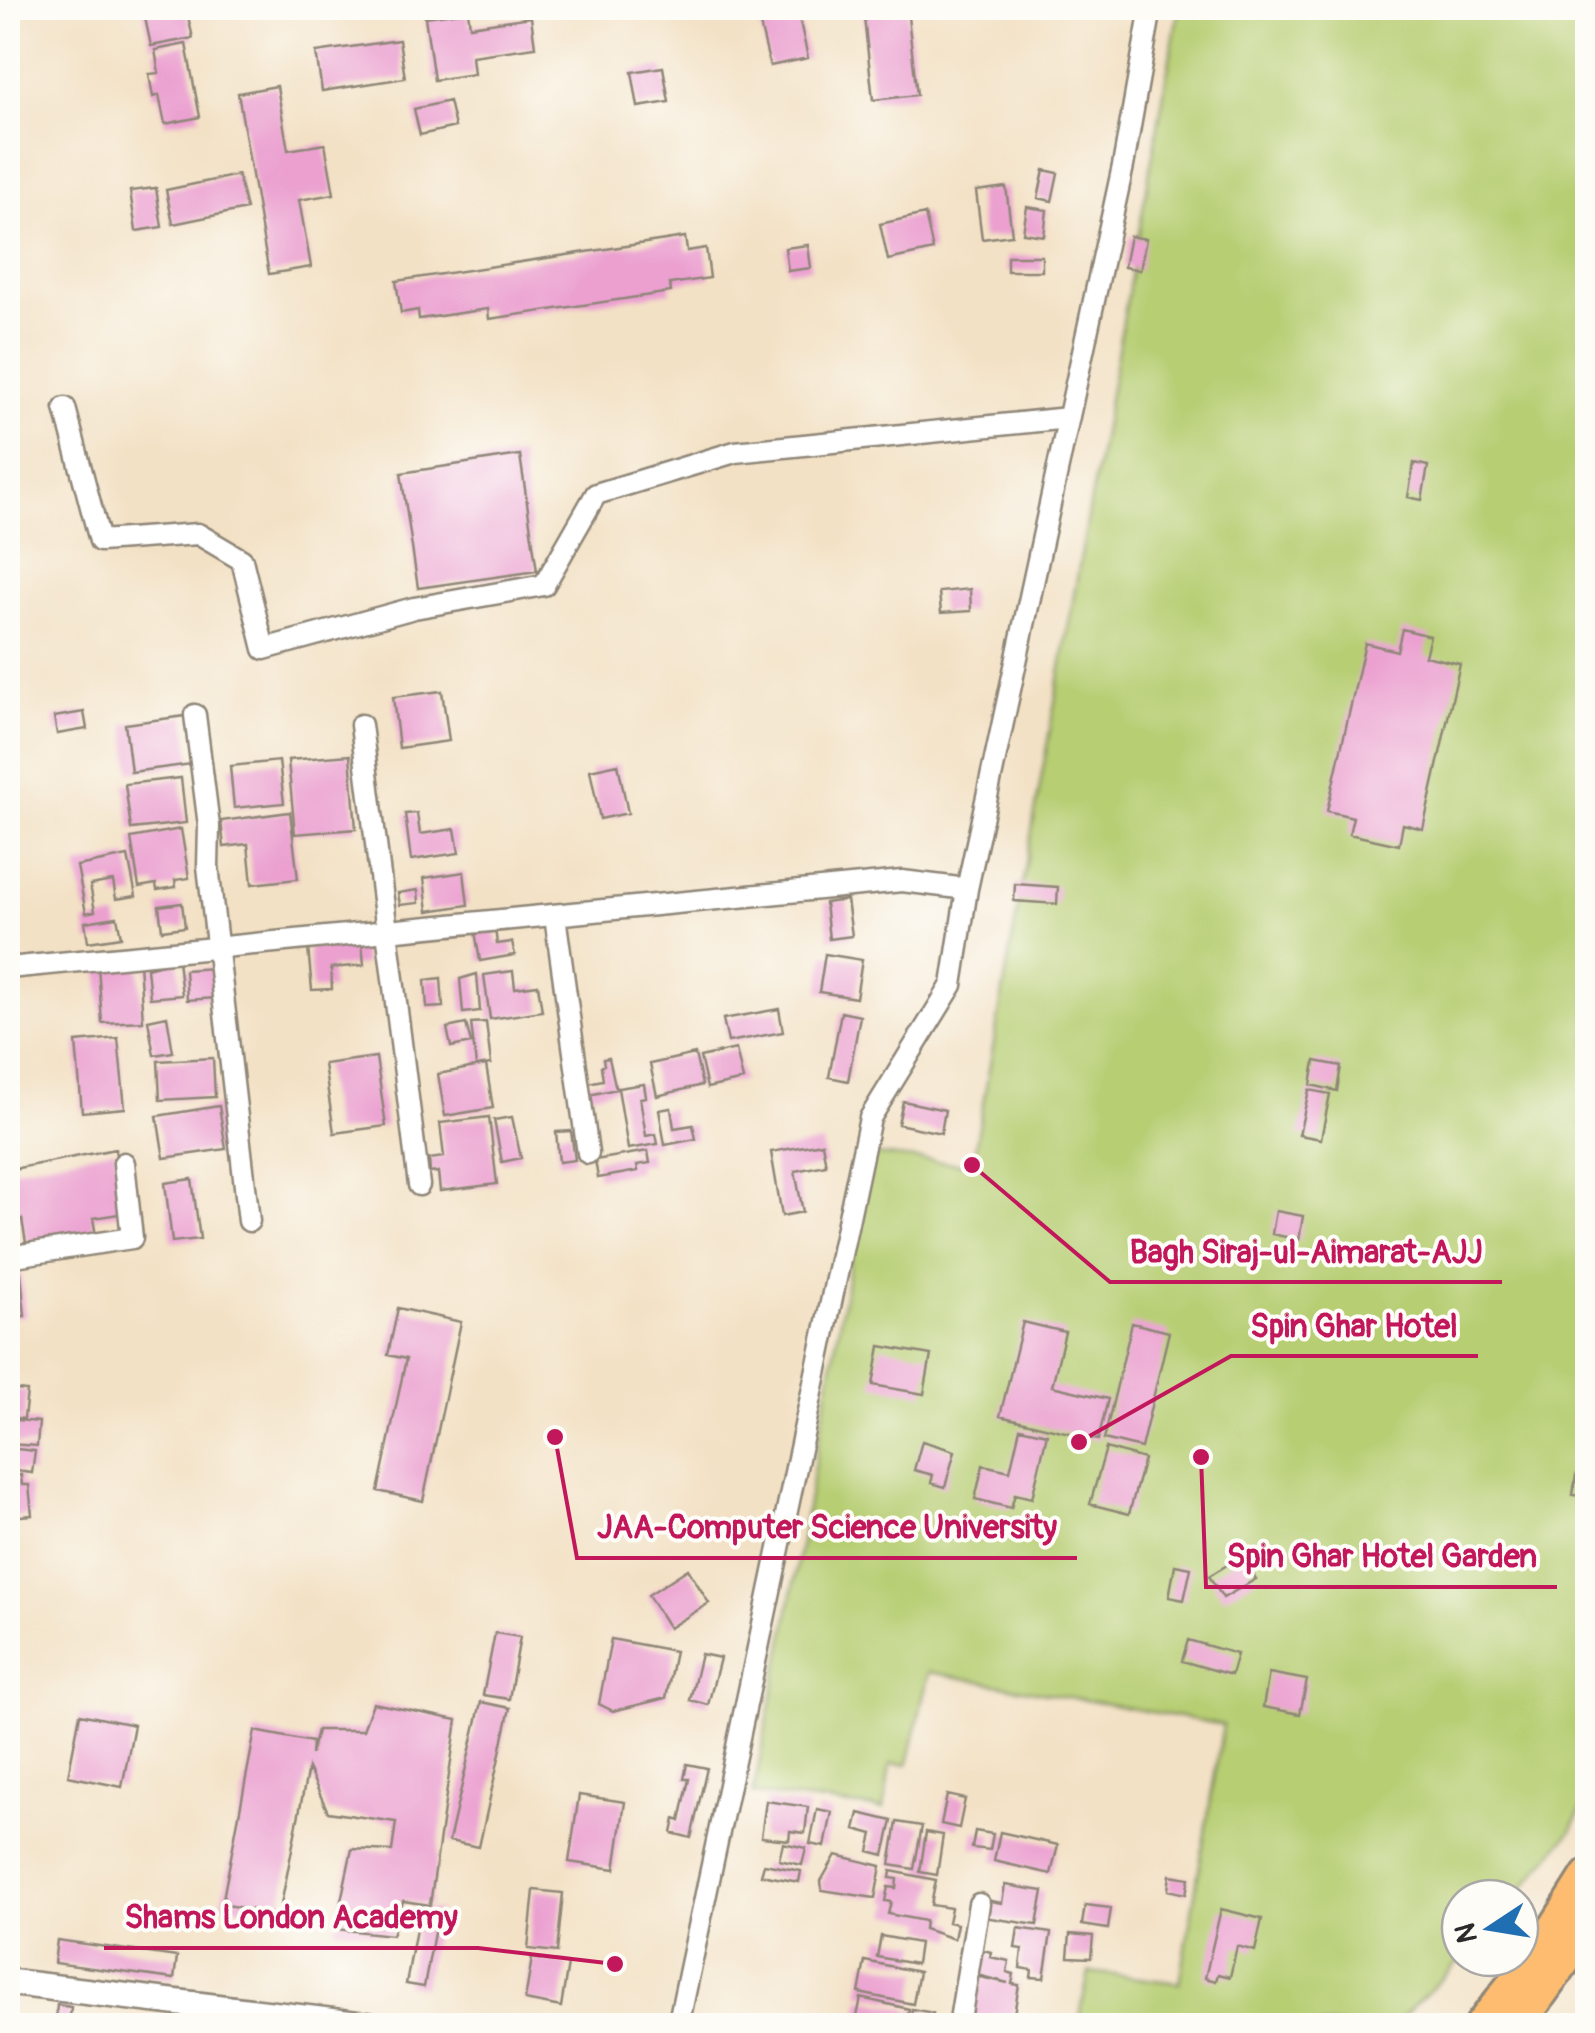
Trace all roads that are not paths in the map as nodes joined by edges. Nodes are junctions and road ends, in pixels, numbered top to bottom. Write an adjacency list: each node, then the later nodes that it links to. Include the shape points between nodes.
1 (1150, 8): 3 (street)
2 (64, 408): 3 (street, via 100,541 198,534 242,560 264,649 414,608 544,585 596,494 735,452)
3 (1068, 418): 6 (street)
4 (195, 714): 9 (street)
5 (361, 725): 8 (street)
6 (967, 889): 7 (street, via 902,881); 21 (street, via 952,985 870,1118)
7 (555, 916): 8 (street); 11 (street)
8 (389, 931): 9 (street); 13 (street)
9 (220, 949): 10 (street); 14 (street)
10 (8, 968)
11 (588, 1153)
12 (124, 1163): 15 (street, via 132,1238)
13 (419, 1185)
14 (249, 1221)
15 (8, 1257)
16 (1588, 1876): 23 (highway)
17 (979, 1904): 22 (street)
18 (1588, 1927): 24 (highway)
19 (8, 1982): 20 (street)
20 (370, 2026)
21 (678, 2026)
22 (959, 2026)
23 (1481, 2026)
24 (1518, 2026)

